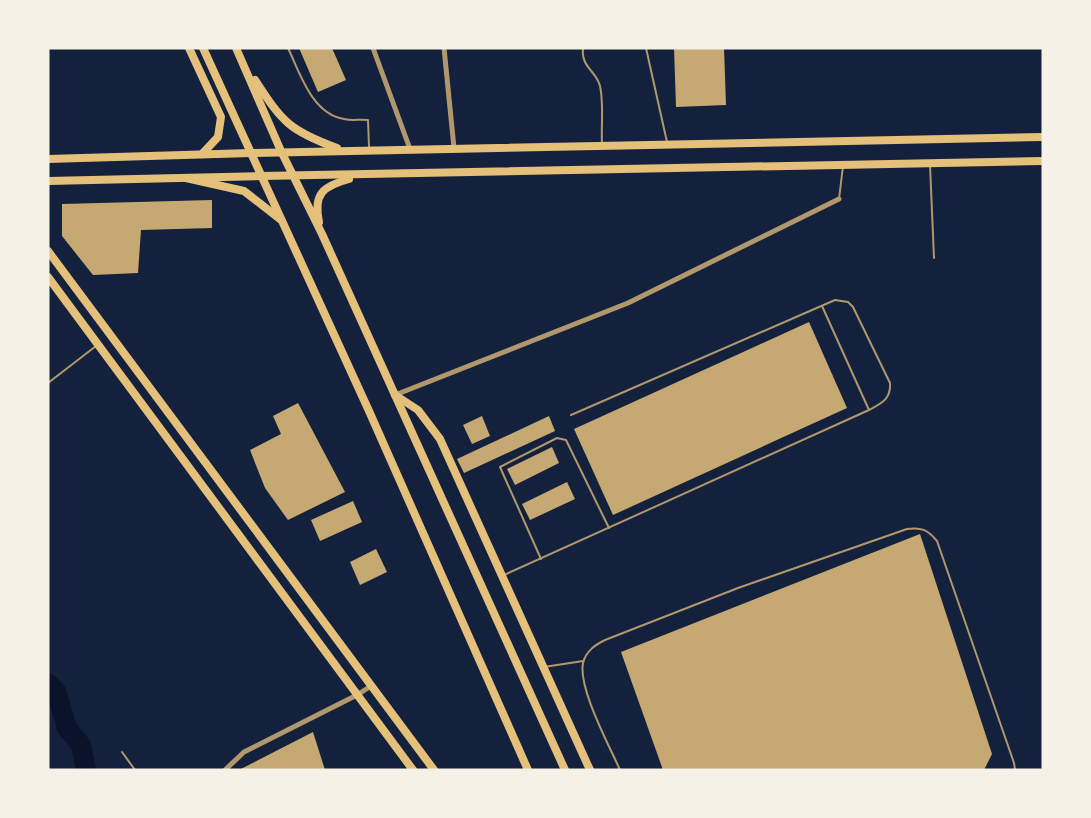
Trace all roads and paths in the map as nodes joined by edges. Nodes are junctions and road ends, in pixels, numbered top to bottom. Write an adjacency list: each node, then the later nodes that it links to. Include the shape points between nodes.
1 (189, 48): 19 (main road, via 221,117 218,137)
2 (203, 48): 18 (main road)
3 (236, 48): 9 (main road)
4 (288, 48): 15 (lane, via 307,89 329,113 343,119 368,120)
5 (373, 48): 14 (street)
6 (444, 48): 13 (street)
7 (583, 48): 12 (lane, via 582,57 600,87)
8 (645, 48): 11 (lane)
9 (242, 60): 16 (main road); 17 (main road, via 286,123 307,137)
10 (1043, 137): 11 (main road)
11 (668, 144): 12 (main road)
12 (602, 145): 13 (main road)
13 (454, 148): 14 (main road)
14 (410, 149): 15 (main road)
15 (370, 150): 17 (main road)
16 (281, 151): 17 (main road); 18 (main road); 26 (main road)
17 (344, 151)
18 (251, 153): 19 (main road); 25 (main road)
19 (202, 154): 20 (main road)
20 (48, 159)
21 (1043, 161): 22 (main road)
22 (930, 163): 23 (main road); 33 (lane)
23 (843, 165): 24 (main road); 29 (lane)
24 (361, 175): 26 (main road); 31 (main road, via 326,188 319,195 316,206)
25 (262, 176): 26 (main road); 27 (main road); 30 (main road)
26 (293, 177): 31 (main road)
27 (186, 178): 28 (main road); 30 (main road, via 244,191)
28 (48, 181)
29 (839, 199): 38 (street, via 628,303)
30 (283, 221): 53 (main road)
31 (322, 234): 38 (main road)
32 (48, 252): 46 (main road)
33 (934, 258)
34 (48, 277): 36 (main road)
35 (822, 305): 39 (lane); 39 (lane, via 842,299 853,307 890,383 889,396); 40 (lane)
36 (98, 344): 37 (lane); 47 (main road)
37 (48, 382)
38 (395, 395): 43 (main road, via 418,410 440,439); 54 (main road)
39 (869, 410): 41 (lane)
40 (571, 415)
41 (609, 528): 42 (lane); 42 (lane, via 566,441 557,438 502,465 500,470)
42 (541, 559): 43 (lane)
43 (503, 575): 45 (main road)
44 (583, 661): 45 (lane); 56 (lane, via 587,694); 57 (lane, via 591,647 605,640 738,588 918,528 929,531 937,541)
45 (544, 667): 55 (main road)
46 (371, 686): 47 (street); 52 (main road)
47 (357, 695): 50 (street, via 244,752); 51 (main road)
48 (122, 752): 49 (lane)
49 (135, 770)
50 (225, 770)
51 (414, 770)
52 (434, 770)
53 (528, 770)
54 (565, 770)
55 (590, 770)
56 (620, 770)
57 (1015, 770)

